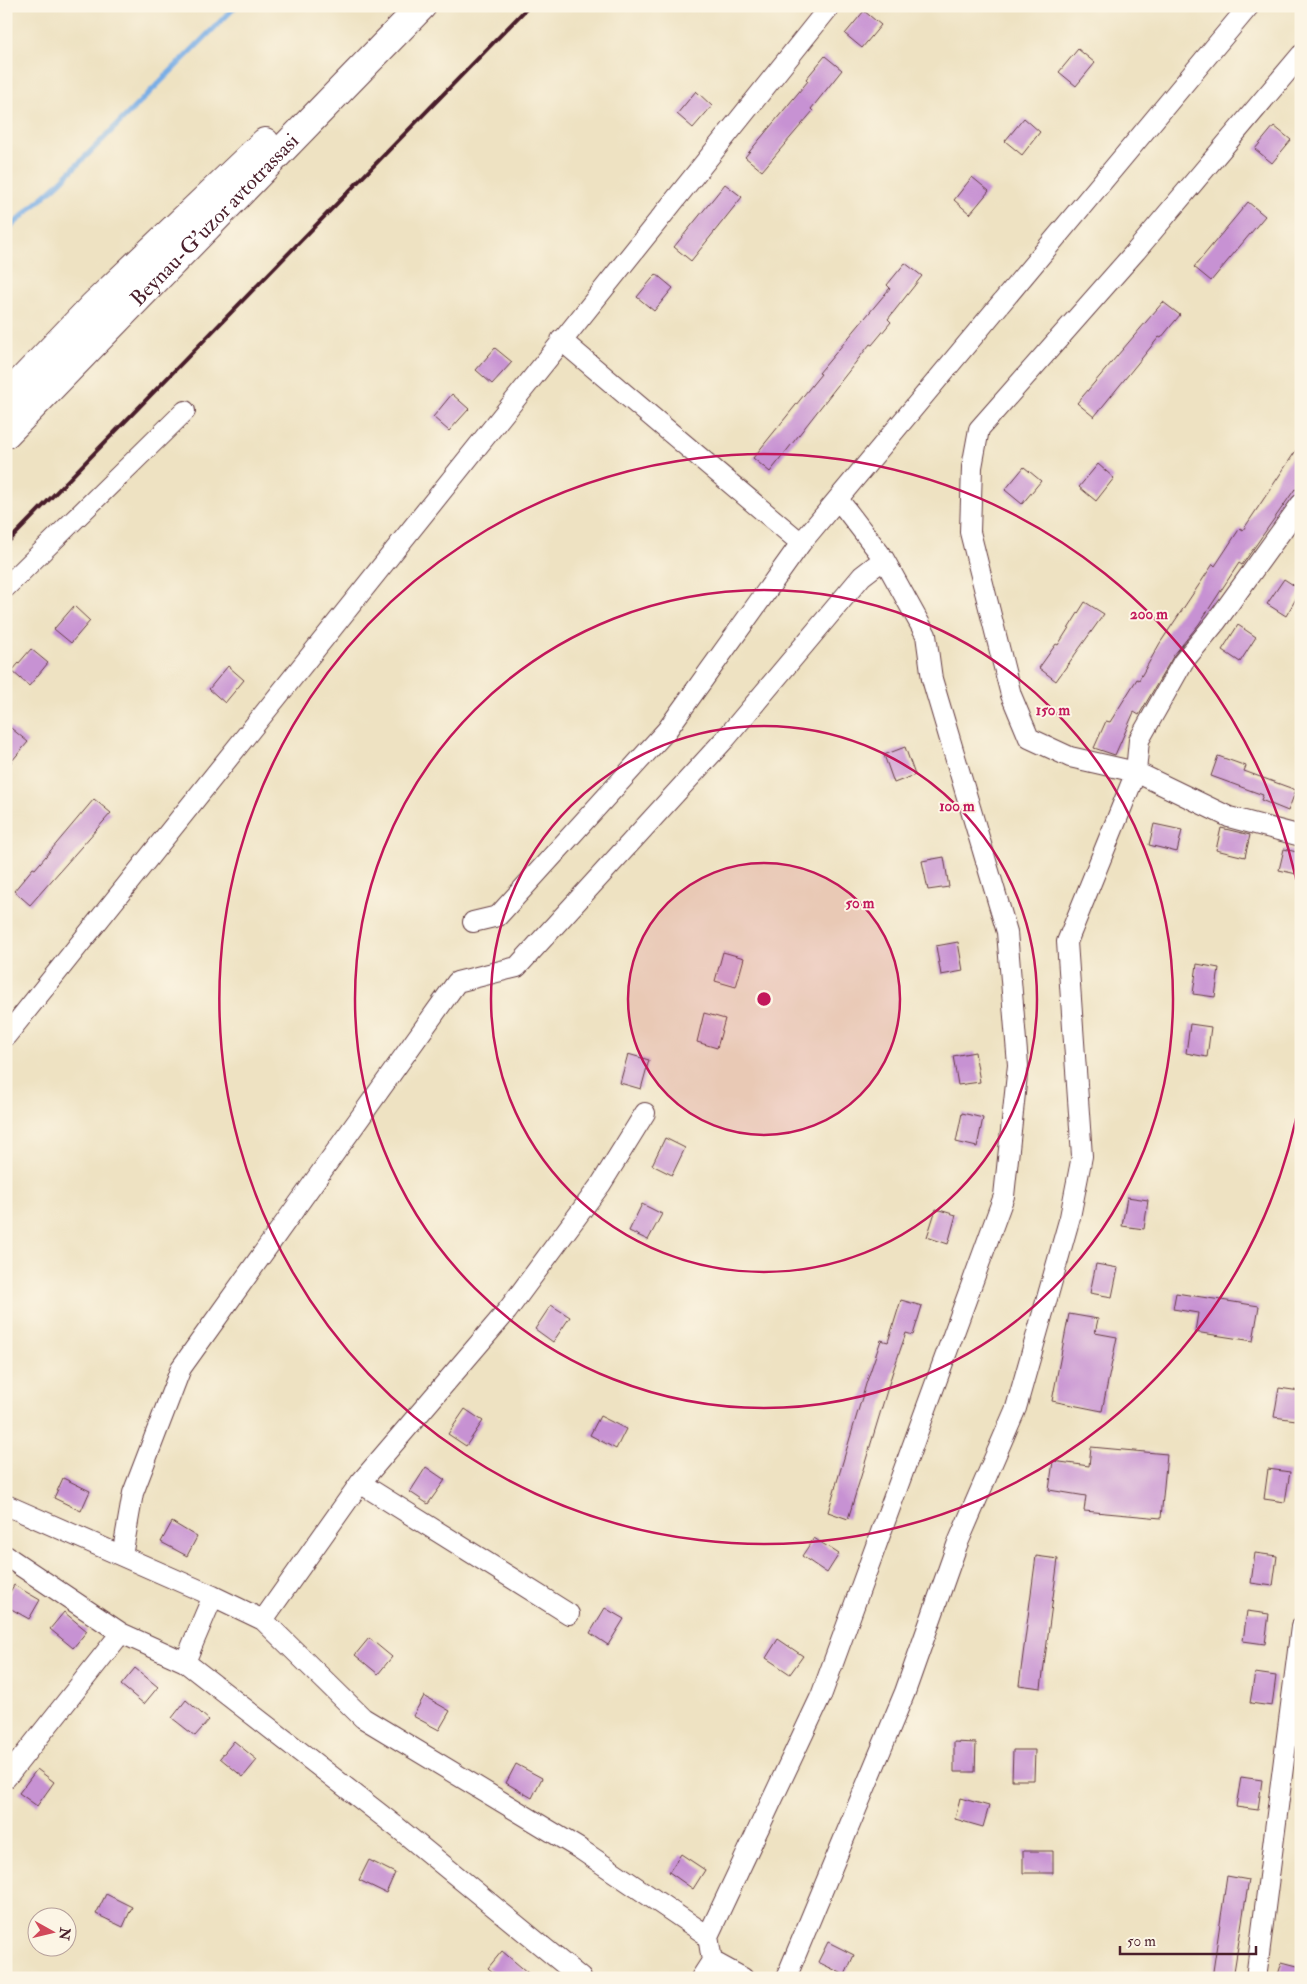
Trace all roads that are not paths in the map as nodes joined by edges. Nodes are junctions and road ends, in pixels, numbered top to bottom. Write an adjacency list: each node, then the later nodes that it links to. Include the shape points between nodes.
1 (400, 6): 7 (highway, Beynau-G'uzor avtotrassasi, via 319,90 93,306)
2 (422, 6): 9 (highway, Beynau-G'uzor avtotrassasi)
3 (830, 6): 6 (street)
4 (1249, 6): 10 (street)
5 (1301, 55): 15 (street, via 1136,251 979,429 972,467 970,532 1011,695 1029,738 1070,757)
6 (561, 340): 12 (street); 18 (street)
7 (6, 397)
8 (185, 411): 14 (street)
9 (6, 434)
10 (838, 500): 12 (street); 13 (street)
11 (1301, 504): 15 (street, via 1216,622 1183,662 1139,740)
12 (802, 543): 17 (street, via 667,730 498,916)
13 (884, 558): 23 (street, via 862,576 726,738 517,967 457,982 181,1368 133,1493); 31 (street, via 926,635 932,679 1007,932 1018,1065 1004,1196 821,1696)
14 (6, 587)
15 (1136, 772): 16 (street, via 1229,817); 36 (street, via 1067,942 1082,1156 1070,1217 1016,1408 956,1545 905,1692)
16 (1301, 836)
17 (473, 922)
18 (6, 1036)
19 (645, 1113): 20 (street, via 601,1184 507,1311)
20 (360, 1483): 25 (street); 26 (street)
21 (6, 1505): 23 (street)
22 (6, 1556): 28 (street)
23 (122, 1556): 24 (street)
24 (213, 1596): 26 (street); 29 (street)
25 (569, 1614)
26 (263, 1620): 31 (street, via 363,1718 580,1849)
27 (1301, 1628): 37 (street)
28 (121, 1634): 29 (street); 30 (street)
29 (184, 1662): 33 (street, via 398,1828)
30 (6, 1778)
31 (708, 1936): 32 (street)
32 (712, 1961): 34 (street); 35 (street)
33 (581, 1978)
34 (701, 1978)
35 (743, 1978)
36 (786, 1978)
37 (1256, 1978)

